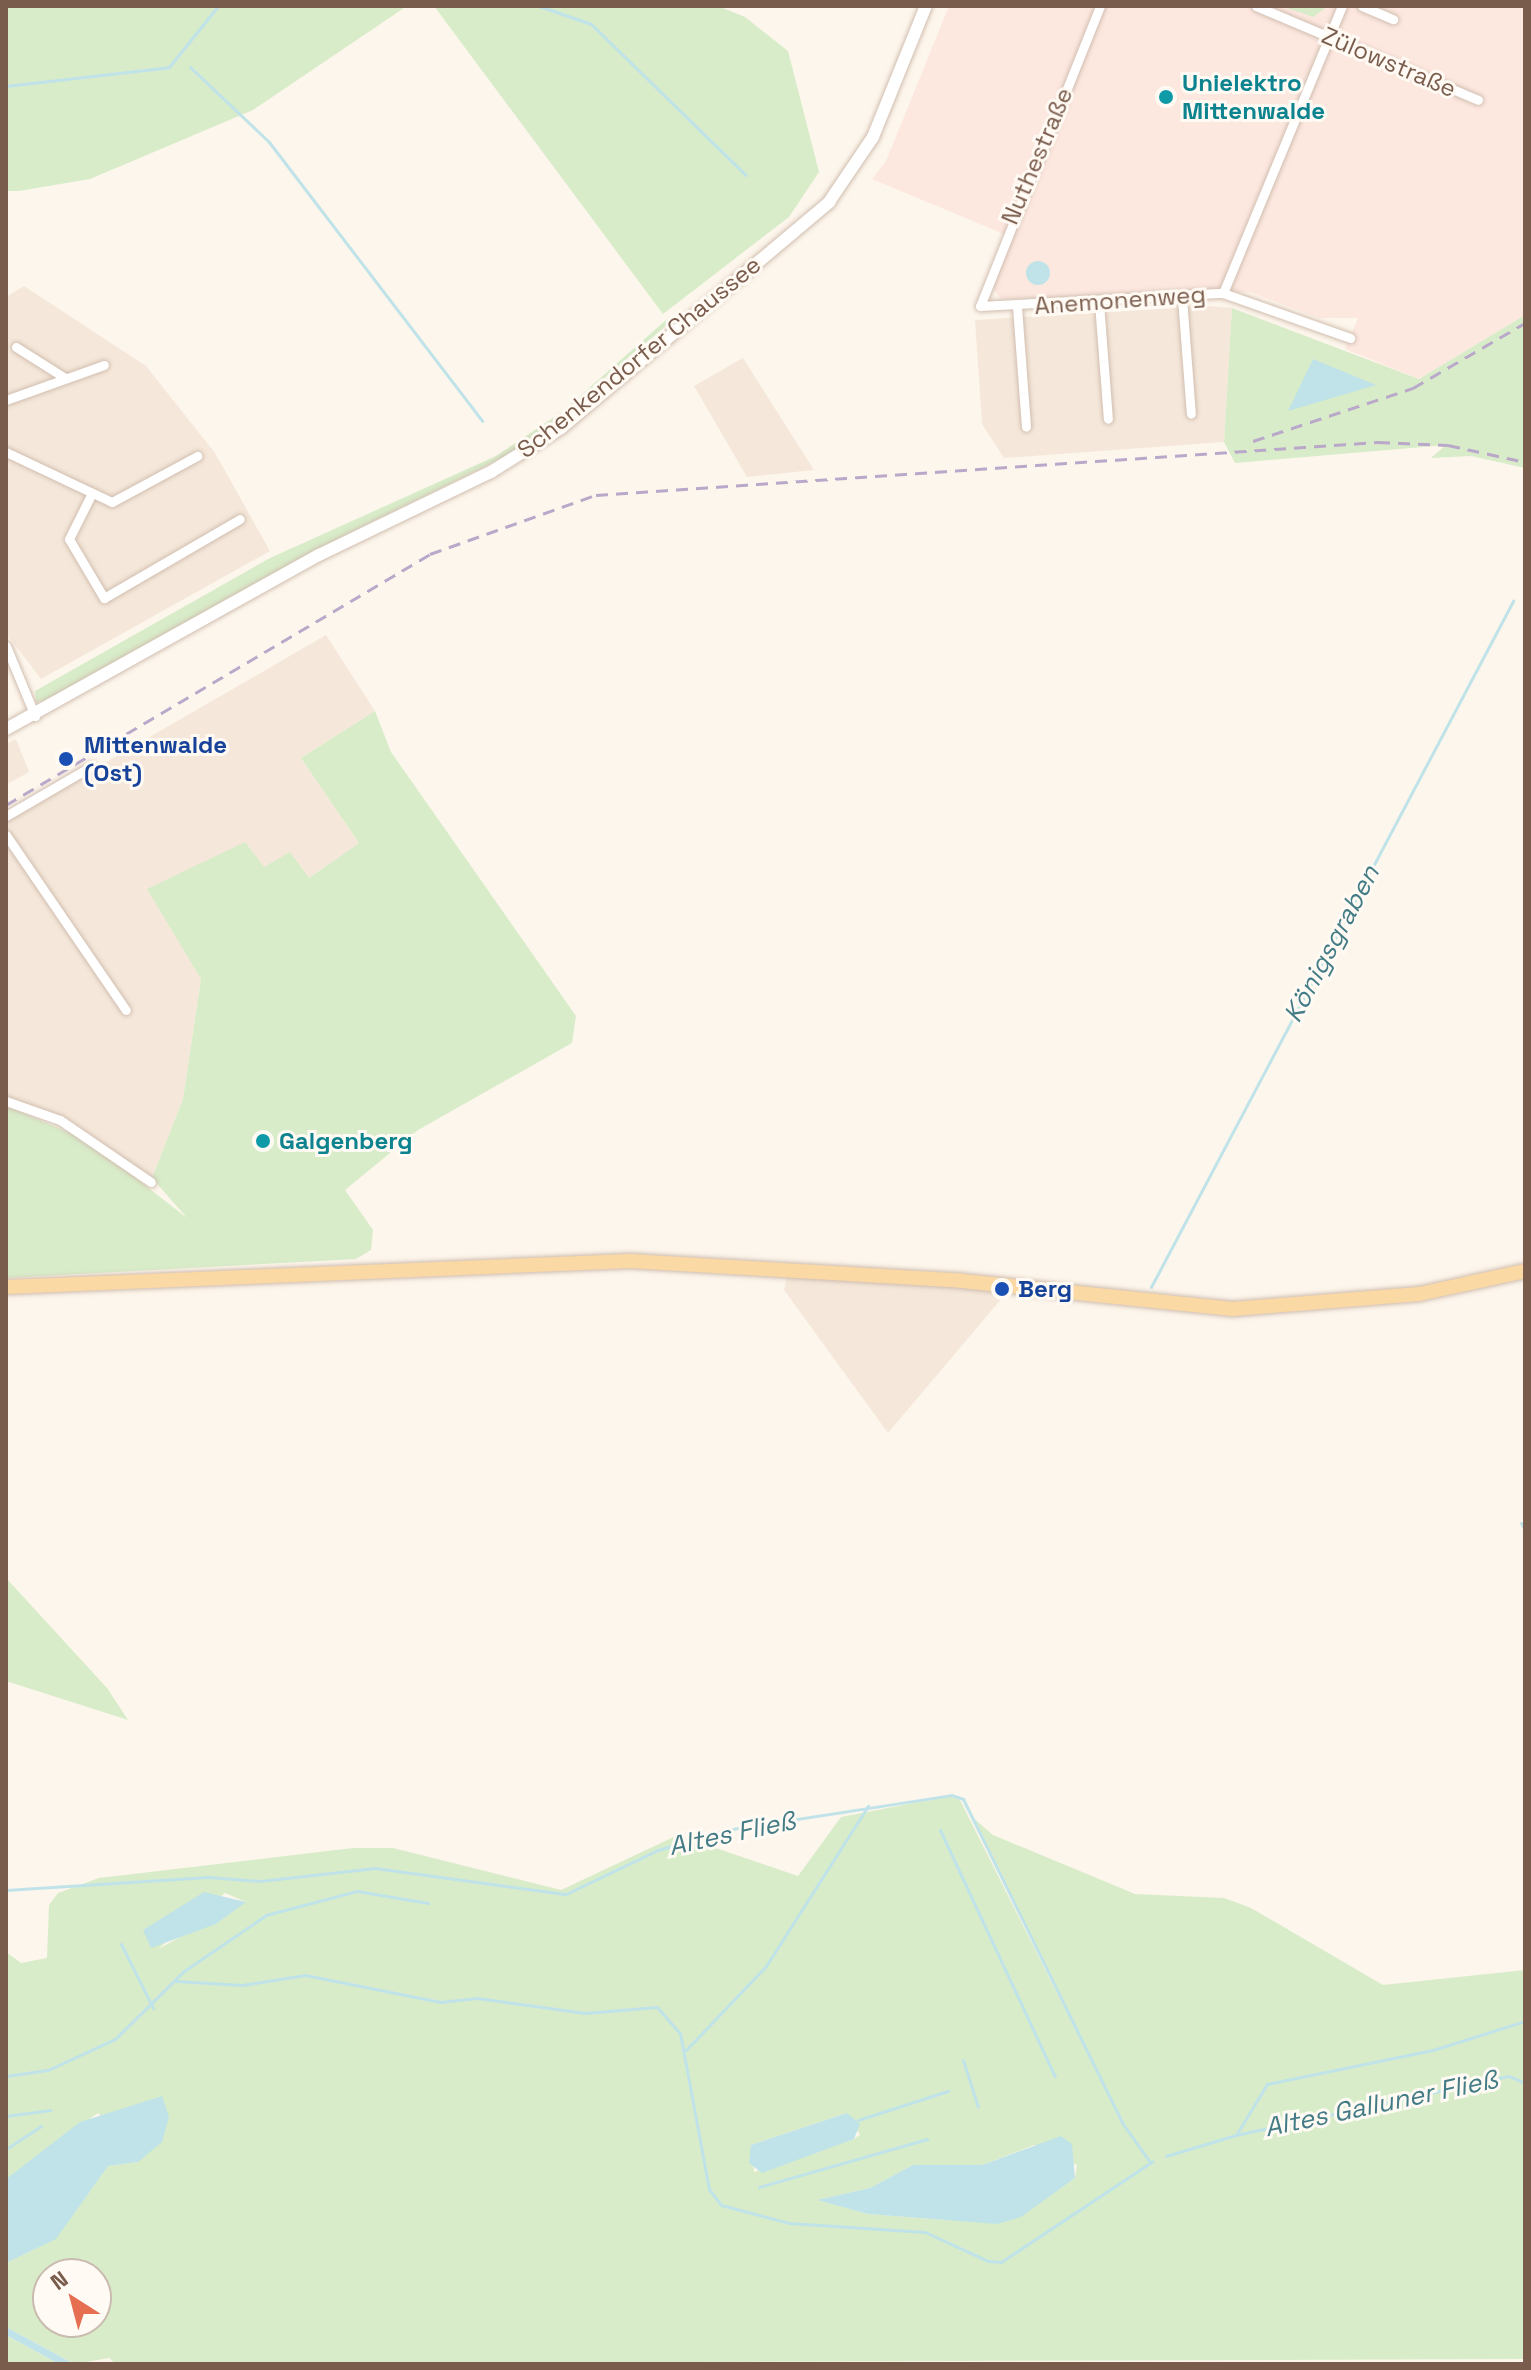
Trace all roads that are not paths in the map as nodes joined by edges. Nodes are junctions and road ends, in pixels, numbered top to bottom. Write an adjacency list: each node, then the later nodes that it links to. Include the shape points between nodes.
1 (926, 6): 27 (main road, Schenkendorfer Chaussee, via 873,137 829,202 561,428 491,472 308,561)
2 (1100, 6): 12 (street, Nuthestraße)
3 (1256, 6): 7 (street, Zülowstraße)
4 (1342, 6): 7 (street)
5 (1362, 6): 6 (street)
6 (1393, 19)
7 (1329, 37): 8 (street, Zülowstraße); 9 (street)
8 (1478, 100)
9 (1223, 293): 10 (street, Anemonenweg); 14 (street, Anemonenweg)
10 (1182, 298): 11 (street, Anemonenweg); 19 (street)
11 (1099, 303): 13 (street, Anemonenweg); 20 (street)
12 (980, 306): 13 (street, Anemonenweg)
13 (1017, 307): 21 (street)
14 (1350, 338)
15 (16, 347): 17 (street)
16 (104, 365): 17 (street)
17 (65, 378): 18 (street)
18 (6, 400)
19 (1191, 414)
20 (1108, 419)
21 (1026, 427)
22 (6, 452): 24 (street)
23 (197, 456): 24 (street, via 121,500)
24 (91, 495): 25 (street, via 69,539 104,598)
25 (240, 519)
26 (6, 646): 27 (street)
27 (35, 716): 28 (main road, Schenkendorfer Chaussee)
28 (6, 729)
29 (92, 766): 30 (street)
30 (6, 816)
31 (6, 835): 32 (street)
32 (126, 1010)
33 (6, 1101): 34 (street, via 60,1120)
34 (151, 1182)
35 (1525, 1271): 36 (main road, via 1419,1294 1258,1308 791,1269 522,1262)
36 (6, 1287)

